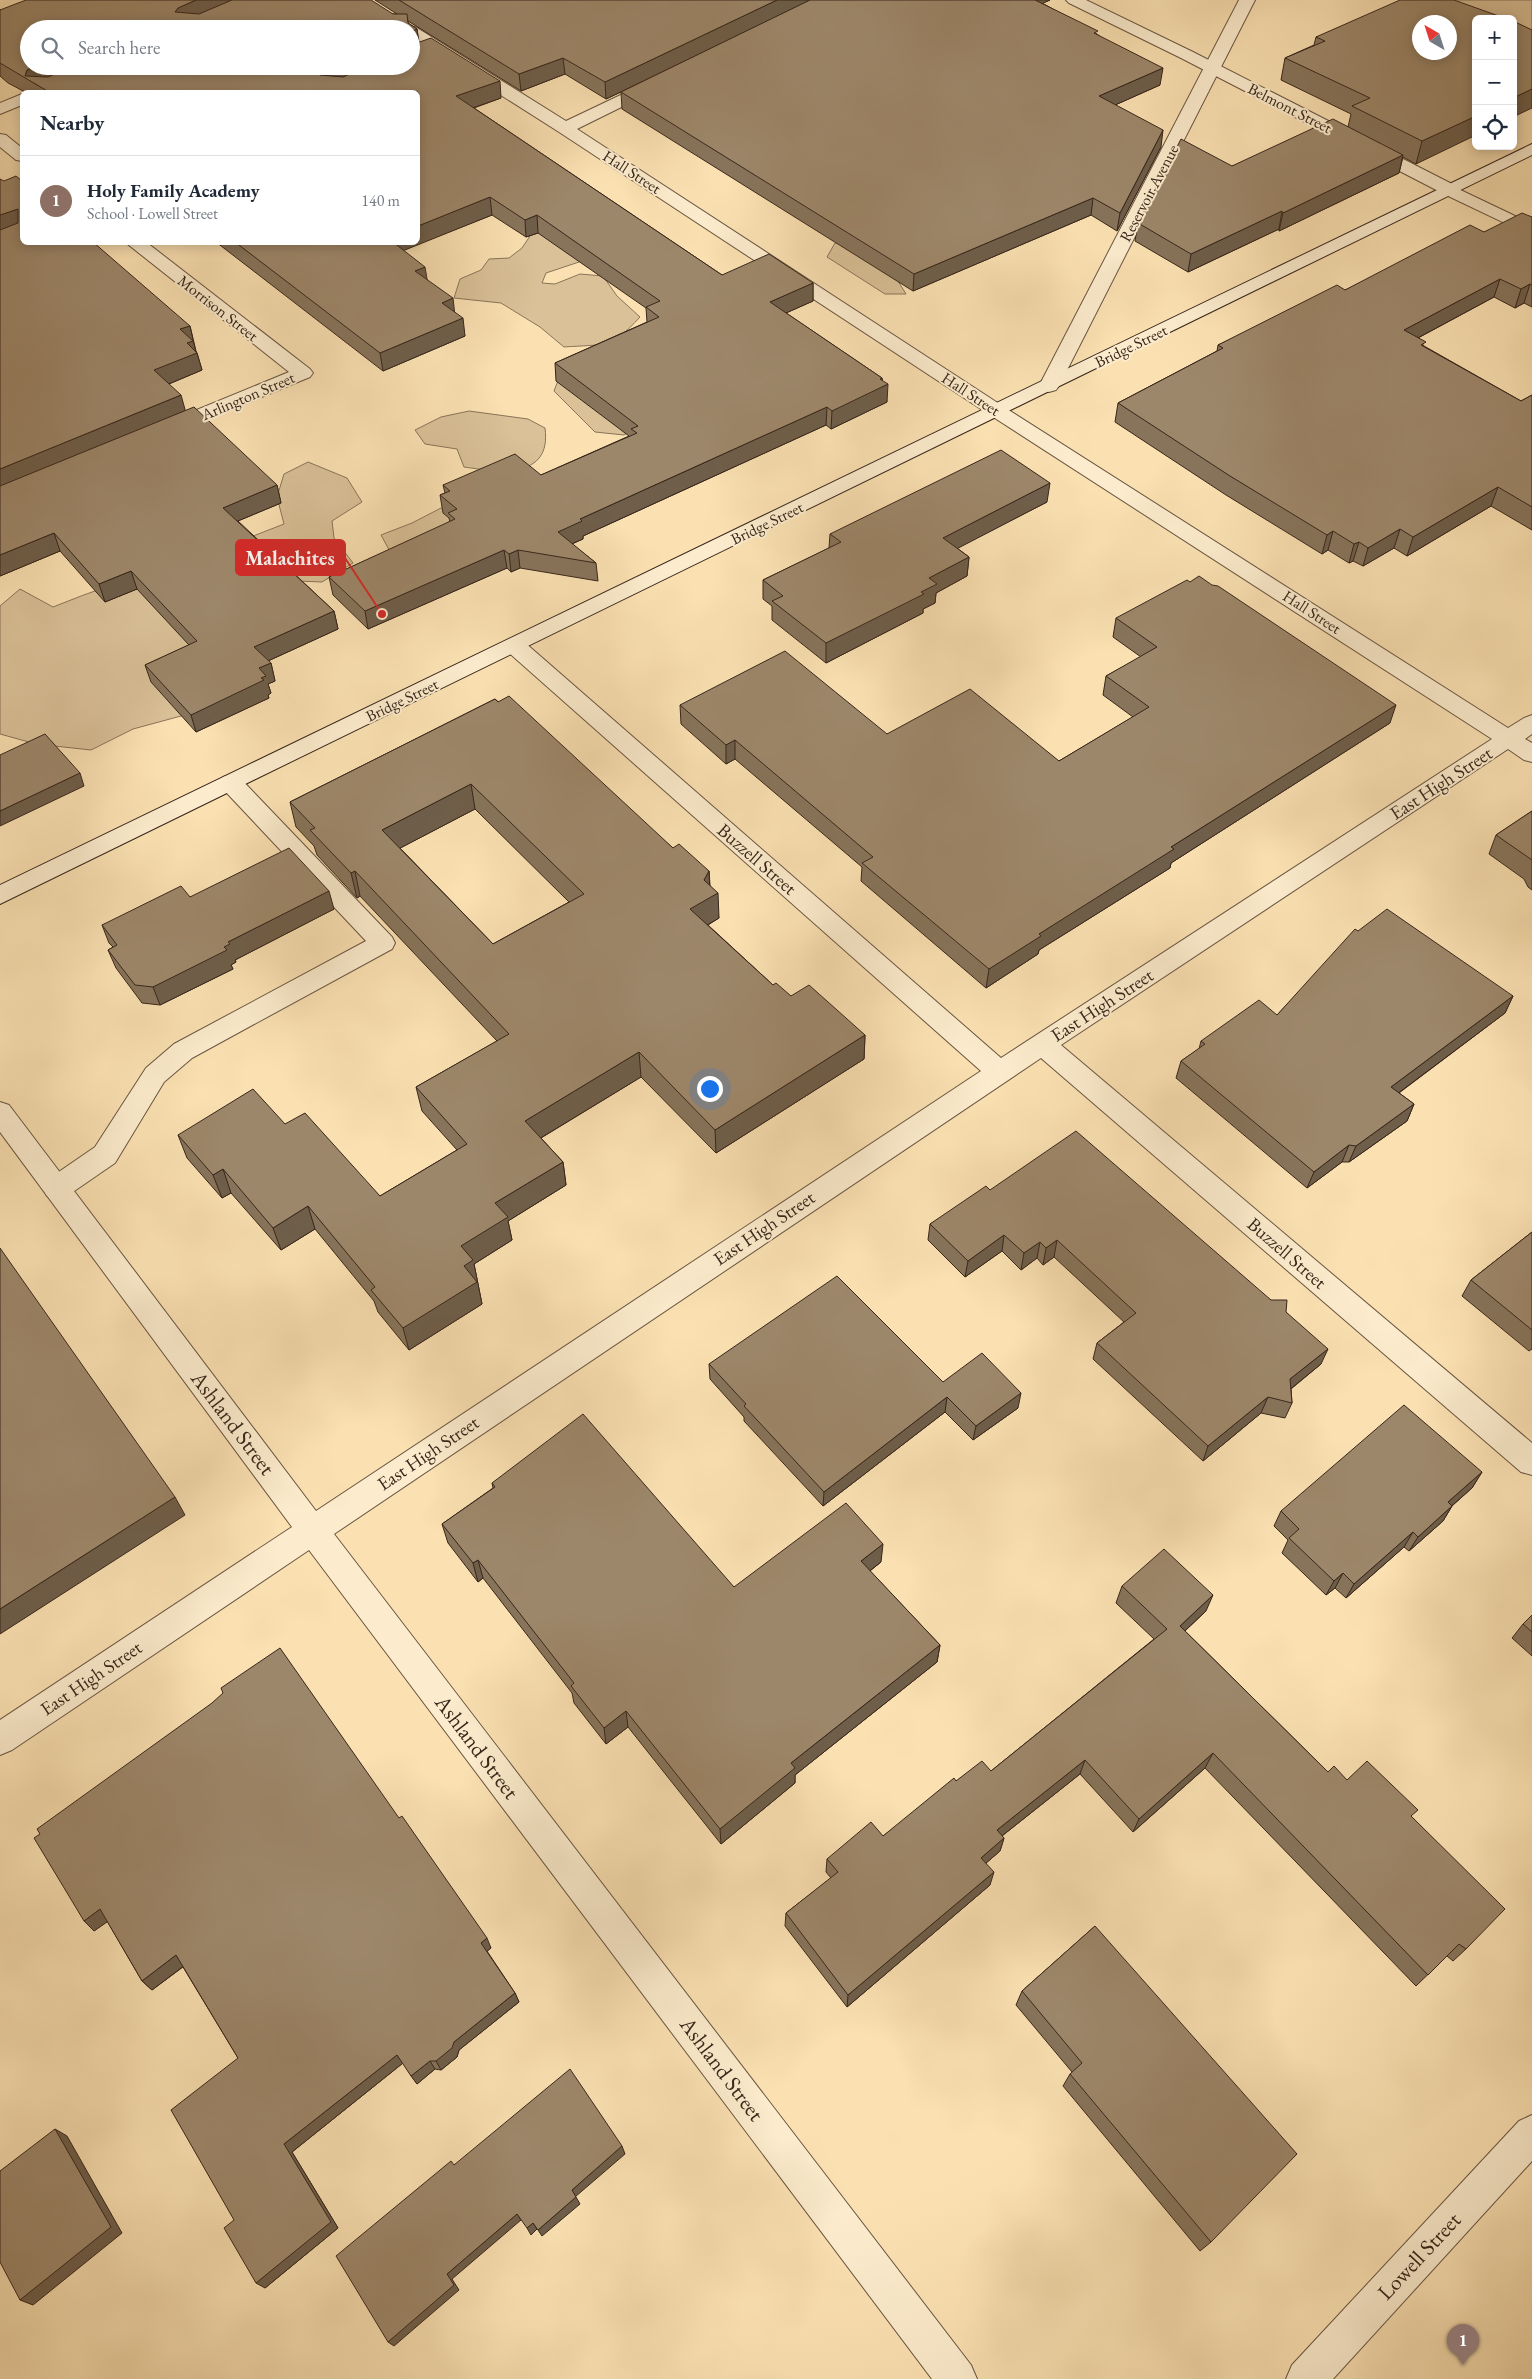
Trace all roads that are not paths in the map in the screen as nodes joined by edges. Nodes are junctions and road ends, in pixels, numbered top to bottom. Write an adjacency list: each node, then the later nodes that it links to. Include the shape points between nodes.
1 (1074, 0): 4 (street, Belmont Street)
2 (1247, 0): 4 (street, Reservoir Avenue)
3 (420, 43): 8 (street, Hall Street, via 427,50)
4 (1215, 62): 12 (street, Belmont Street); 16 (street, Reservoir Avenue)
5 (664, 80): 8 (street)
6 (20, 101): 7 (street)
7 (0, 109)
8 (565, 128): 17 (street, Hall Street)
9 (0, 139): 11 (street)
10 (1532, 149): 12 (street, Bridge Street)
11 (20, 154)
12 (1450, 190): 13 (street, Belmont Street); 16 (street, Bridge Street)
13 (1532, 231)
14 (138, 245): 15 (street, Morrison Street)
15 (302, 373): 18 (street, Arlington Street)
16 (1049, 386): 17 (street, Bridge Street)
17 (997, 411): 19 (street, Bridge Street); 21 (street, Hall Street)
18 (147, 438)
19 (514, 646): 23 (street, Bridge Street); 26 (street, Buzzell Street)
20 (1532, 723): 21 (street, East High Street)
21 (1509, 738): 22 (street, Hall Street); 25 (street, East High Street)
22 (1532, 754)
23 (231, 783): 24 (street, Bridge Street); 28 (street, via 384,943 184,1051 155,1075 106,1155)
24 (0, 895)
25 (1042, 1044): 26 (street, East High Street); 29 (street, Buzzell Street)
26 (1000, 1072): 30 (street, East High Street)
27 (0, 1112): 28 (street, Ashland Street)
28 (56, 1188): 30 (street, Ashland Street)
29 (1532, 1462)
30 (312, 1530): 31 (street, East High Street); 33 (street, Ashland Street)
31 (0, 1739)
32 (1532, 2134): 34 (street, Lowell Street)
33 (957, 2379)
34 (1306, 2379)

